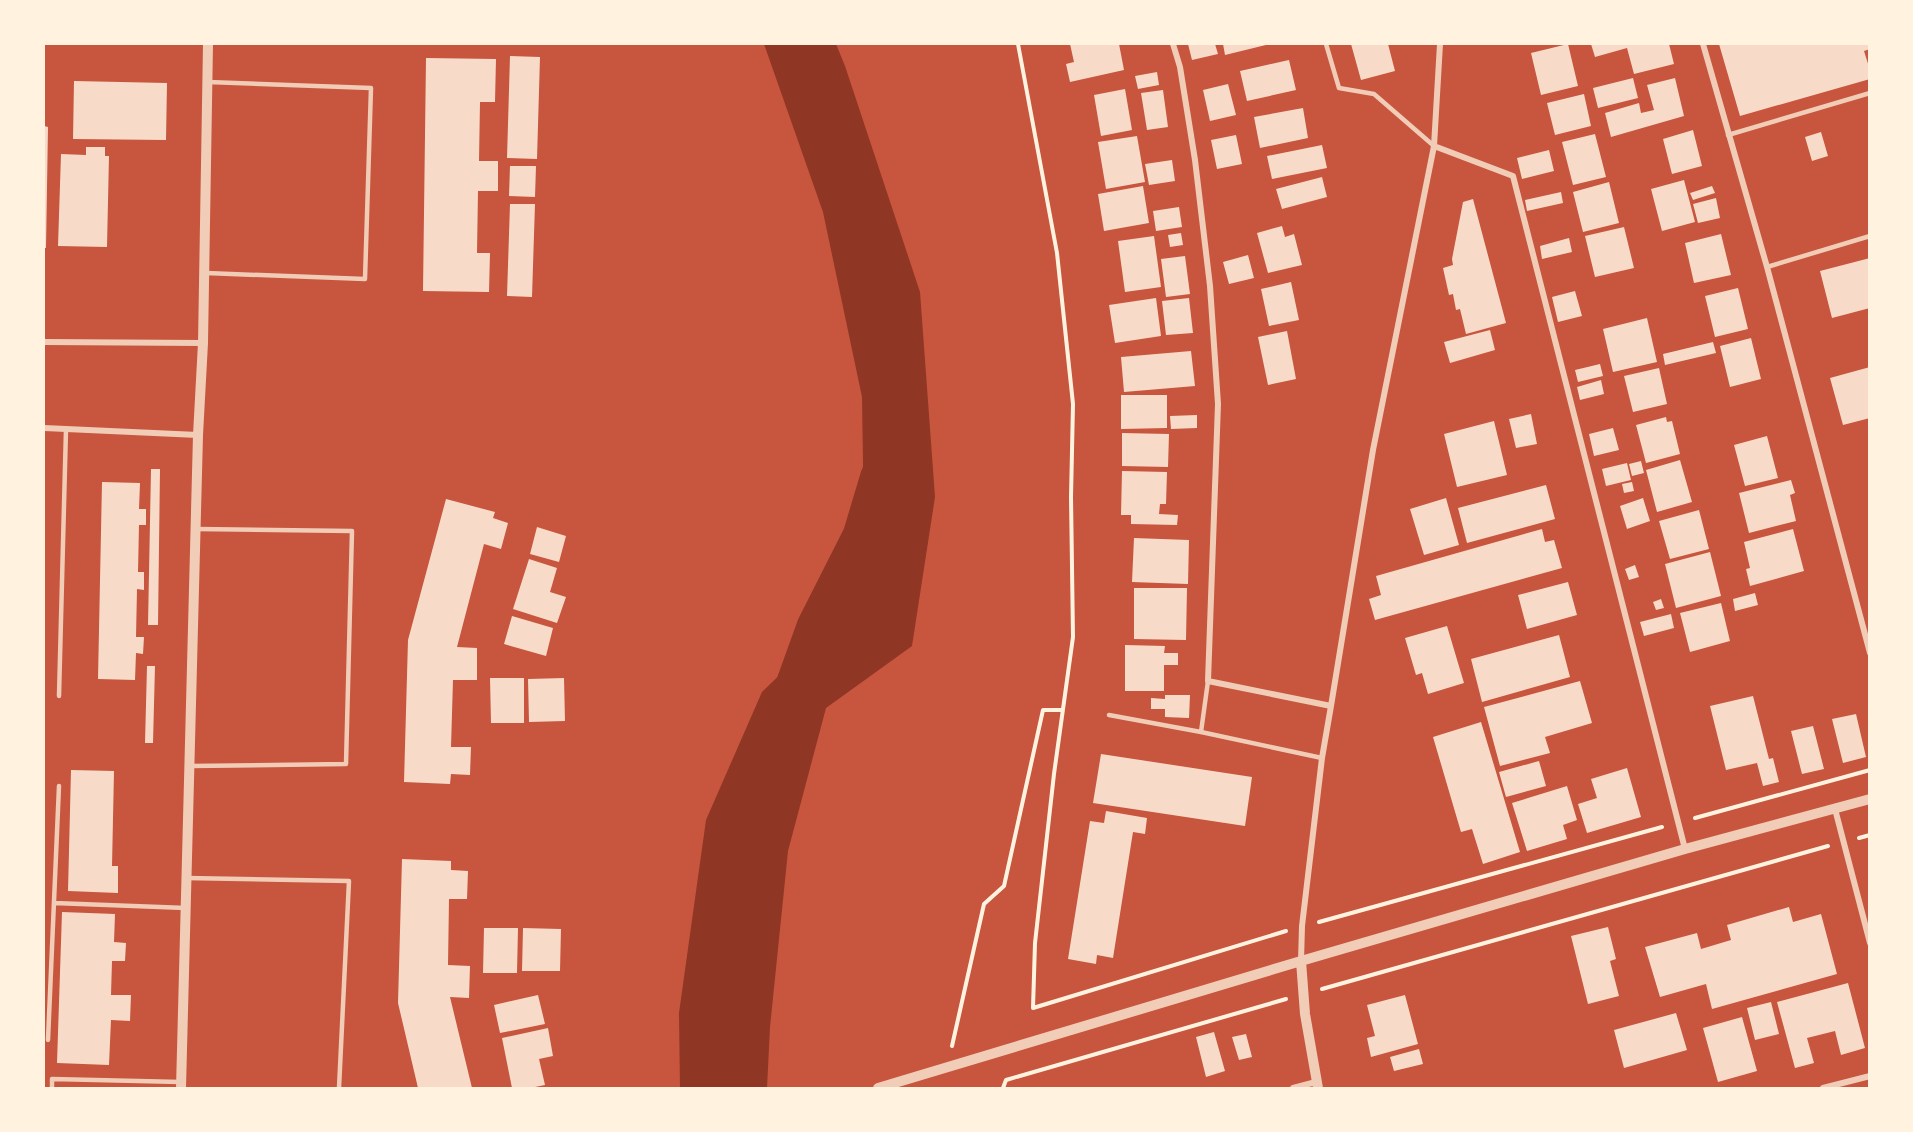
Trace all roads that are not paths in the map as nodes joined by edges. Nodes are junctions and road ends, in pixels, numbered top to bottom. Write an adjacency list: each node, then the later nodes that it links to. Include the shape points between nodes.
1 (208, 44): 6 (street)
2 (1173, 44): 20 (street, via 1195,160 1210,286 1218,404)
3 (1326, 44): 9 (lane, via 1339,88 1374,94)
4 (1440, 44): 9 (street)
5 (1703, 44): 8 (street)
6 (208, 82): 12 (street); 12 (lane, via 371,88 365,279)
7 (1869, 93): 8 (lane)
8 (1728, 135): 11 (street)
9 (1434, 146): 22 (street, via 1373,450); 30 (street, via 1513,176)
10 (1869, 236): 11 (lane)
11 (1767, 267): 19 (street)
12 (204, 273): 14 (street)
13 (44, 342): 14 (street)
14 (203, 343): 17 (street)
15 (44, 428): 16 (street)
16 (66, 429): 17 (street); 21 (lane)
17 (198, 435): 18 (street)
18 (196, 529): 26 (street); 26 (lane, via 352,531 346,764)
19 (1869, 653)
20 (1208, 681): 22 (street); 24 (lane)
21 (59, 696)
22 (1331, 706): 25 (street)
23 (1109, 715): 24 (lane)
24 (1201, 732): 25 (lane)
25 (1322, 758): 35 (street)
26 (190, 766): 31 (street)
27 (59, 786): 32 (lane)
28 (1869, 799): 29 (street)
29 (1835, 809): 30 (street); 34 (street)
30 (1685, 849): 35 (street)
31 (186, 878): 33 (street); 41 (lane, via 348,881)
32 (54, 903): 33 (lane); 36 (lane)
33 (186, 908): 38 (street)
34 (1869, 944)
35 (1301, 961): 39 (street); 42 (street)
36 (48, 1040)
37 (1869, 1076): 44 (street)
38 (181, 1085): 40 (lane, via 52,1079)
39 (1317, 1085): 43 (street)
40 (52, 1089)
41 (339, 1089)
42 (878, 1089)
43 (1293, 1089)
44 (1823, 1089)

